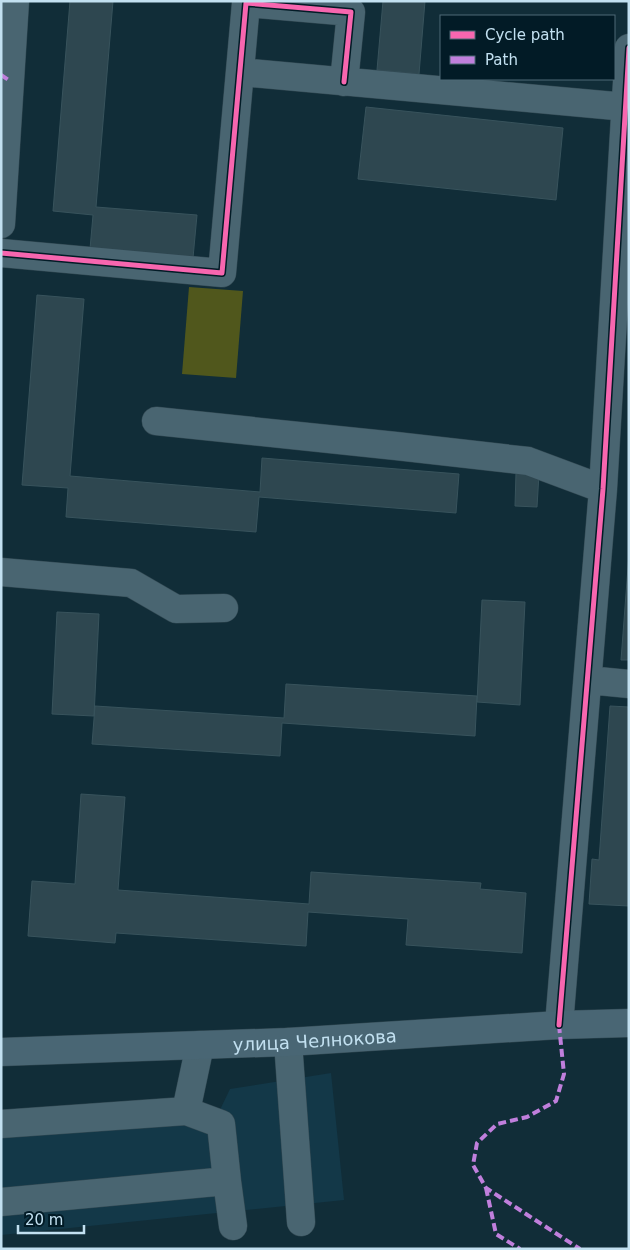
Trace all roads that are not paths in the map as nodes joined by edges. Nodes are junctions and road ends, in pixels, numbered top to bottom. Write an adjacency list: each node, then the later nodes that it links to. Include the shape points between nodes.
1 (15, 1): 6 (street)
2 (629, 48): 5 (street)
3 (240, 72): 4 (street); 4 (street, via 246,3 351,12); 7 (street, via 222,273)
4 (344, 82): 5 (street)
5 (626, 107): 9 (street)
6 (1, 224)
7 (1, 253)
8 (156, 421): 9 (street, via 528,461)
9 (603, 489): 12 (street)
10 (1, 572): 11 (street, via 131,583 176,609)
11 (224, 608)
12 (588, 680): 13 (street); 15 (street)
13 (629, 684)
14 (629, 1023): 15 (main road, улица Челнокова)
15 (559, 1025): 16 (main road, улица Челнокова)
16 (288, 1042): 17 (main road, улица Челнокова); 23 (street)
17 (200, 1045): 18 (main road, улица Челнокова); 19 (street)
18 (1, 1052)
19 (186, 1112): 20 (street); 21 (street, via 221,1124)
20 (1, 1124)
21 (227, 1182): 22 (street); 24 (street)
22 (1, 1202)
23 (301, 1222)
24 (233, 1226)

